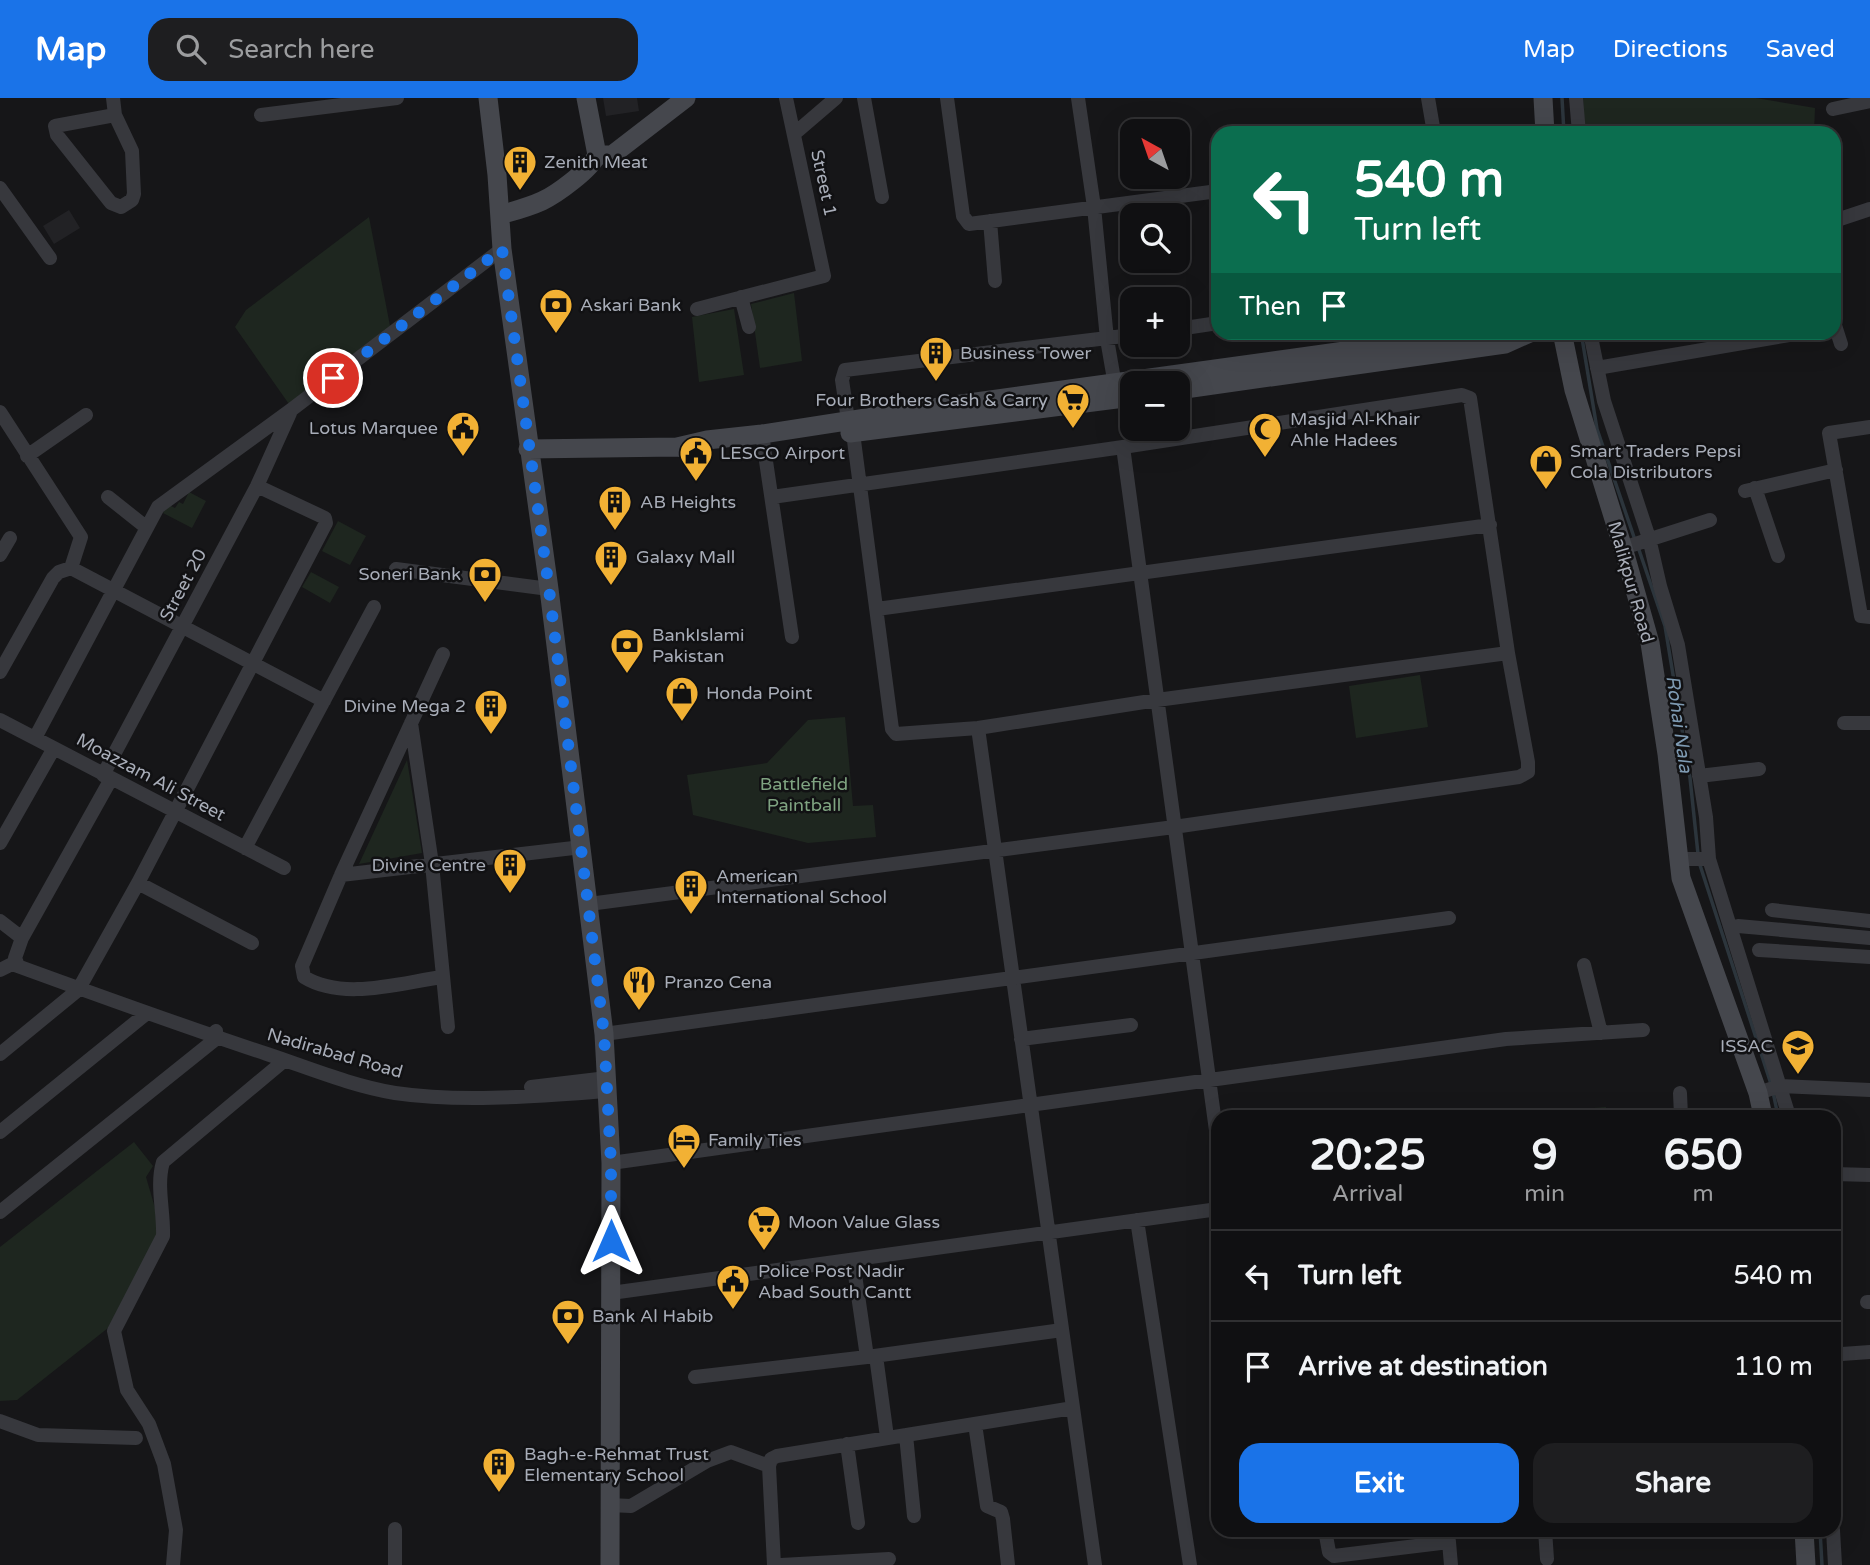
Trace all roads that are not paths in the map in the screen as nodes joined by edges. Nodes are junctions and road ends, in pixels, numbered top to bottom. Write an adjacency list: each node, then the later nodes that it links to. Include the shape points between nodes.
1 (113, 98): 16 (street)
2 (397, 98): 17 (street)
3 (488, 98): 28 (street)
4 (586, 98): 22 (street)
5 (786, 98): 21 (street, Street 1)
6 (836, 98): 21 (street)
7 (864, 98): 25 (street)
8 (947, 98): 30 (street, via 963,216 969,224)
9 (1078, 98): 26 (street)
10 (1428, 98): 18 (street)
11 (1544, 98): 19 (street)
12 (1576, 98): 20 (street)
13 (682, 99): 22 (street, via 612,155)
14 (1870, 102): 15 (street)
15 (1833, 109)
16 (115, 115): 16 (street, via 132,151 134,194 121,207 111,204 57,135 55,126)
17 (261, 115)
18 (1433, 126)
19 (1545, 126)
20 (1578, 126)
21 (794, 134): 34 (street, Street 1, via 824,276)
22 (597, 155): 28 (street, via 590,166 553,194)
23 (0, 188): 32 (street)
24 (1211, 192): 26 (street)
25 (882, 197)
26 (1094, 207): 30 (street); 40 (street)
27 (1870, 209): 29 (street)
28 (500, 215): 31 (street)
29 (1841, 219)
30 (990, 221): 33 (street)
31 (502, 249): 53 (street); 60 (street)
32 (50, 258)
33 (995, 281)
34 (741, 298): 35 (street); 37 (street)
35 (696, 309)
36 (1211, 324): 38 (street)
37 (749, 327)
38 (1190, 327)
39 (1120, 337): 40 (street)
40 (1107, 339): 50 (street); 56 (street, via 845,370 842,380)
41 (1428, 340): 49 (street)
42 (1514, 340): 51 (street)
43 (1565, 340): 72 (street, Malikpur Road, via 1574,390)
44 (1592, 340): 48 (street)
45 (1755, 340): 48 (street)
46 (1839, 340): 47 (street)
47 (1841, 345)
48 (1597, 368): 71 (street)
49 (1190, 381)
50 (1120, 386)
51 (1190, 388)
52 (1120, 393): 56 (street)
53 (291, 410): 64 (street, Street 20); 69 (street, via 158,507)
54 (0, 412): 61 (street)
55 (86, 415): 61 (street)
56 (851, 426): 58 (street); 63 (street)
57 (1870, 427): 62 (street, via 1829,433)
58 (763, 439): 60 (street, via 709,452 677,447); 66 (street)
59 (1123, 447): 63 (street); 68 (street, via 1462,395 1470,398); 77 (street)
60 (528, 450): 78 (street)
61 (27, 456): 75 (street, via 81,537)
62 (1836, 470): 74 (street, via 1750,489); 82 (street, via 1861,616)
63 (860, 484): 66 (street); 81 (street)
64 (257, 486): 83 (street, Street 20); 87 (street, via 327,520)
65 (108, 497): 69 (street)
66 (772, 497): 84 (street)
67 (1710, 520): 71 (street)
68 (1490, 525): 77 (street); 85 (street)
69 (147, 528): 79 (street)
70 (10, 538): 73 (street)
71 (1649, 538): 72 (street); 99 (street, via 1678,645)
72 (1627, 546): 107 (street, Malikpur Road, via 1650,643 1667,754)
73 (0, 555)
74 (1778, 556)
75 (71, 568): 79 (street); 88 (street, via 52,578)
76 (396, 569): 78 (street)
77 (1141, 572): 81 (street); 89 (street)
78 (549, 589): 104 (street)
79 (113, 592): 83 (street); 96 (street)
80 (374, 607): 90 (street)
81 (877, 609): 95 (street, via 896,734)
82 (1870, 617)
83 (183, 628): 87 (street); 100 (street, Street 20)
84 (792, 637)
85 (1508, 653): 89 (street); 102 (street, via 1528,762 1528,772 1519,777)
86 (443, 654): 92 (street)
87 (253, 664): 90 (street); 101 (street)
88 (0, 672)
89 (1157, 700): 95 (street); 102 (street)
90 (324, 701): 105 (street)
91 (0, 720): 96 (street, Moazzam Ali Street)
92 (411, 723): 108 (street); 110 (street)
93 (1844, 723): 94 (street)
94 (1870, 723)
95 (978, 728): 106 (street)
96 (35, 738): 97 (street, Moazzam Ali Street)
97 (54, 748): 100 (street, Moazzam Ali Street); 103 (street)
98 (1759, 769): 99 (street)
99 (1699, 776): 107 (street, via 1706,817)
100 (107, 777): 101 (street, Moazzam Ali Street); 119 (street, Street 20)
101 (176, 813): 105 (street, Moazzam Ali Street); 111 (street)
102 (1174, 827): 106 (street); 122 (street)
103 (0, 843)
104 (582, 847): 108 (street); 112 (street)
105 (245, 848): 109 (street, Moazzam Ali Street)
106 (995, 849): 112 (street); 128 (street)
107 (1695, 859): 143 (street); 145 (street, Malikpur Road, via 1681,878)
108 (432, 864): 110 (street); 127 (street)
109 (284, 868)
110 (341, 875): 127 (street, via 302,966 304,977 317,985 360,988)
111 (138, 883): 120 (street); 129 (street)
112 (589, 904): 136 (street)
113 (1772, 910): 116 (street)
114 (1449, 918): 122 (street)
115 (0, 921): 119 (street)
116 (1870, 921)
117 (1738, 926): 118 (street)
118 (1870, 938)
119 (22, 939): 125 (street, via 15,958)
120 (252, 943)
121 (1759, 950): 123 (street)
122 (1191, 952): 128 (street); 140 (street)
123 (1870, 957)
124 (1584, 965): 135 (street)
125 (18, 966): 126 (street); 129 (street, Nadirabad Road)
126 (0, 970)
127 (442, 977): 132 (street)
128 (1013, 979): 136 (street); 137 (street)
129 (80, 986): 130 (street, Nadirabad Road); 134 (street, Nadirabad Road); 138 (street)
130 (147, 1013): 134 (street, Nadirabad Road); 152 (street)
131 (1131, 1025): 137 (street)
132 (448, 1027)
133 (1643, 1030): 135 (street)
134 (216, 1032): 139 (street, Nadirabad Road); 141 (street, Nadirabad Road); 156 (street)
135 (1601, 1033): 140 (street, via 1506,1039)
136 (604, 1034): 142 (street)
137 (1021, 1039): 147 (street)
138 (0, 1054)
139 (285, 1060): 141 (street, Nadirabad Road); 187 (street, via 163,1162 159,1174 163,1236 114,1331 127,1390 149,1424 164,1464 176,1530)
140 (1209, 1081): 147 (street); 148 (street)
141 (376, 1083): 142 (street, Nadirabad Road, via 393,1093 533,1097)
142 (607, 1085): 153 (street)
143 (1780, 1086): 144 (street); 145 (street); 151 (street)
144 (1870, 1090)
145 (1761, 1092): 150 (street, Malikpur Road)
146 (1679, 1093): 149 (street)
147 (1031, 1106): 153 (street); 159 (street)
148 (1213, 1110)
149 (1680, 1110)
150 (1762, 1110)
151 (1787, 1110)
152 (0, 1132)
153 (611, 1163): 161 (street)
154 (1841, 1174): 155 (street)
155 (1870, 1175)
156 (1, 1207)
157 (1211, 1210): 158 (street)
158 (1137, 1220): 159 (street); 194 (street)
159 (1048, 1233): 160 (street); 162 (street)
160 (853, 1261): 161 (street); 165 (street)
161 (611, 1293): 175 (street)
162 (1062, 1330): 165 (street); 167 (street)
163 (1870, 1352): 164 (street)
164 (1842, 1354)
165 (871, 1356): 166 (street); 171 (street)
166 (695, 1377)
167 (1073, 1408): 169 (street); 193 (street)
168 (0, 1421): 172 (street, via 38,1435)
169 (975, 1424): 170 (street); 192 (street, via 987,1506 1001,1512)
170 (906, 1434): 171 (street); 176 (street)
171 (887, 1437): 173 (street)
172 (136, 1438)
173 (847, 1444): 174 (street, via 777,1456); 177 (street)
174 (769, 1466): 175 (street, via 731,1452 631,1506); 190 (street)
175 (609, 1505): 189 (street)
176 (914, 1516)
177 (858, 1523)
178 (395, 1529): 188 (street)
179 (1326, 1537): 180 (street, via 1334,1556)
180 (1442, 1537)
181 (1448, 1537): 195 (street)
182 (1545, 1537): 186 (street)
183 (1804, 1537): 196 (street)
184 (1833, 1537): 197 (street)
185 (889, 1559): 191 (street)
186 (1547, 1559)
187 (173, 1565)
188 (395, 1565)
189 (610, 1565)
190 (774, 1565)
191 (781, 1565)
192 (1008, 1565)
193 (1095, 1565)
194 (1190, 1565)
195 (1451, 1565)
196 (1805, 1565)
197 (1835, 1565)

